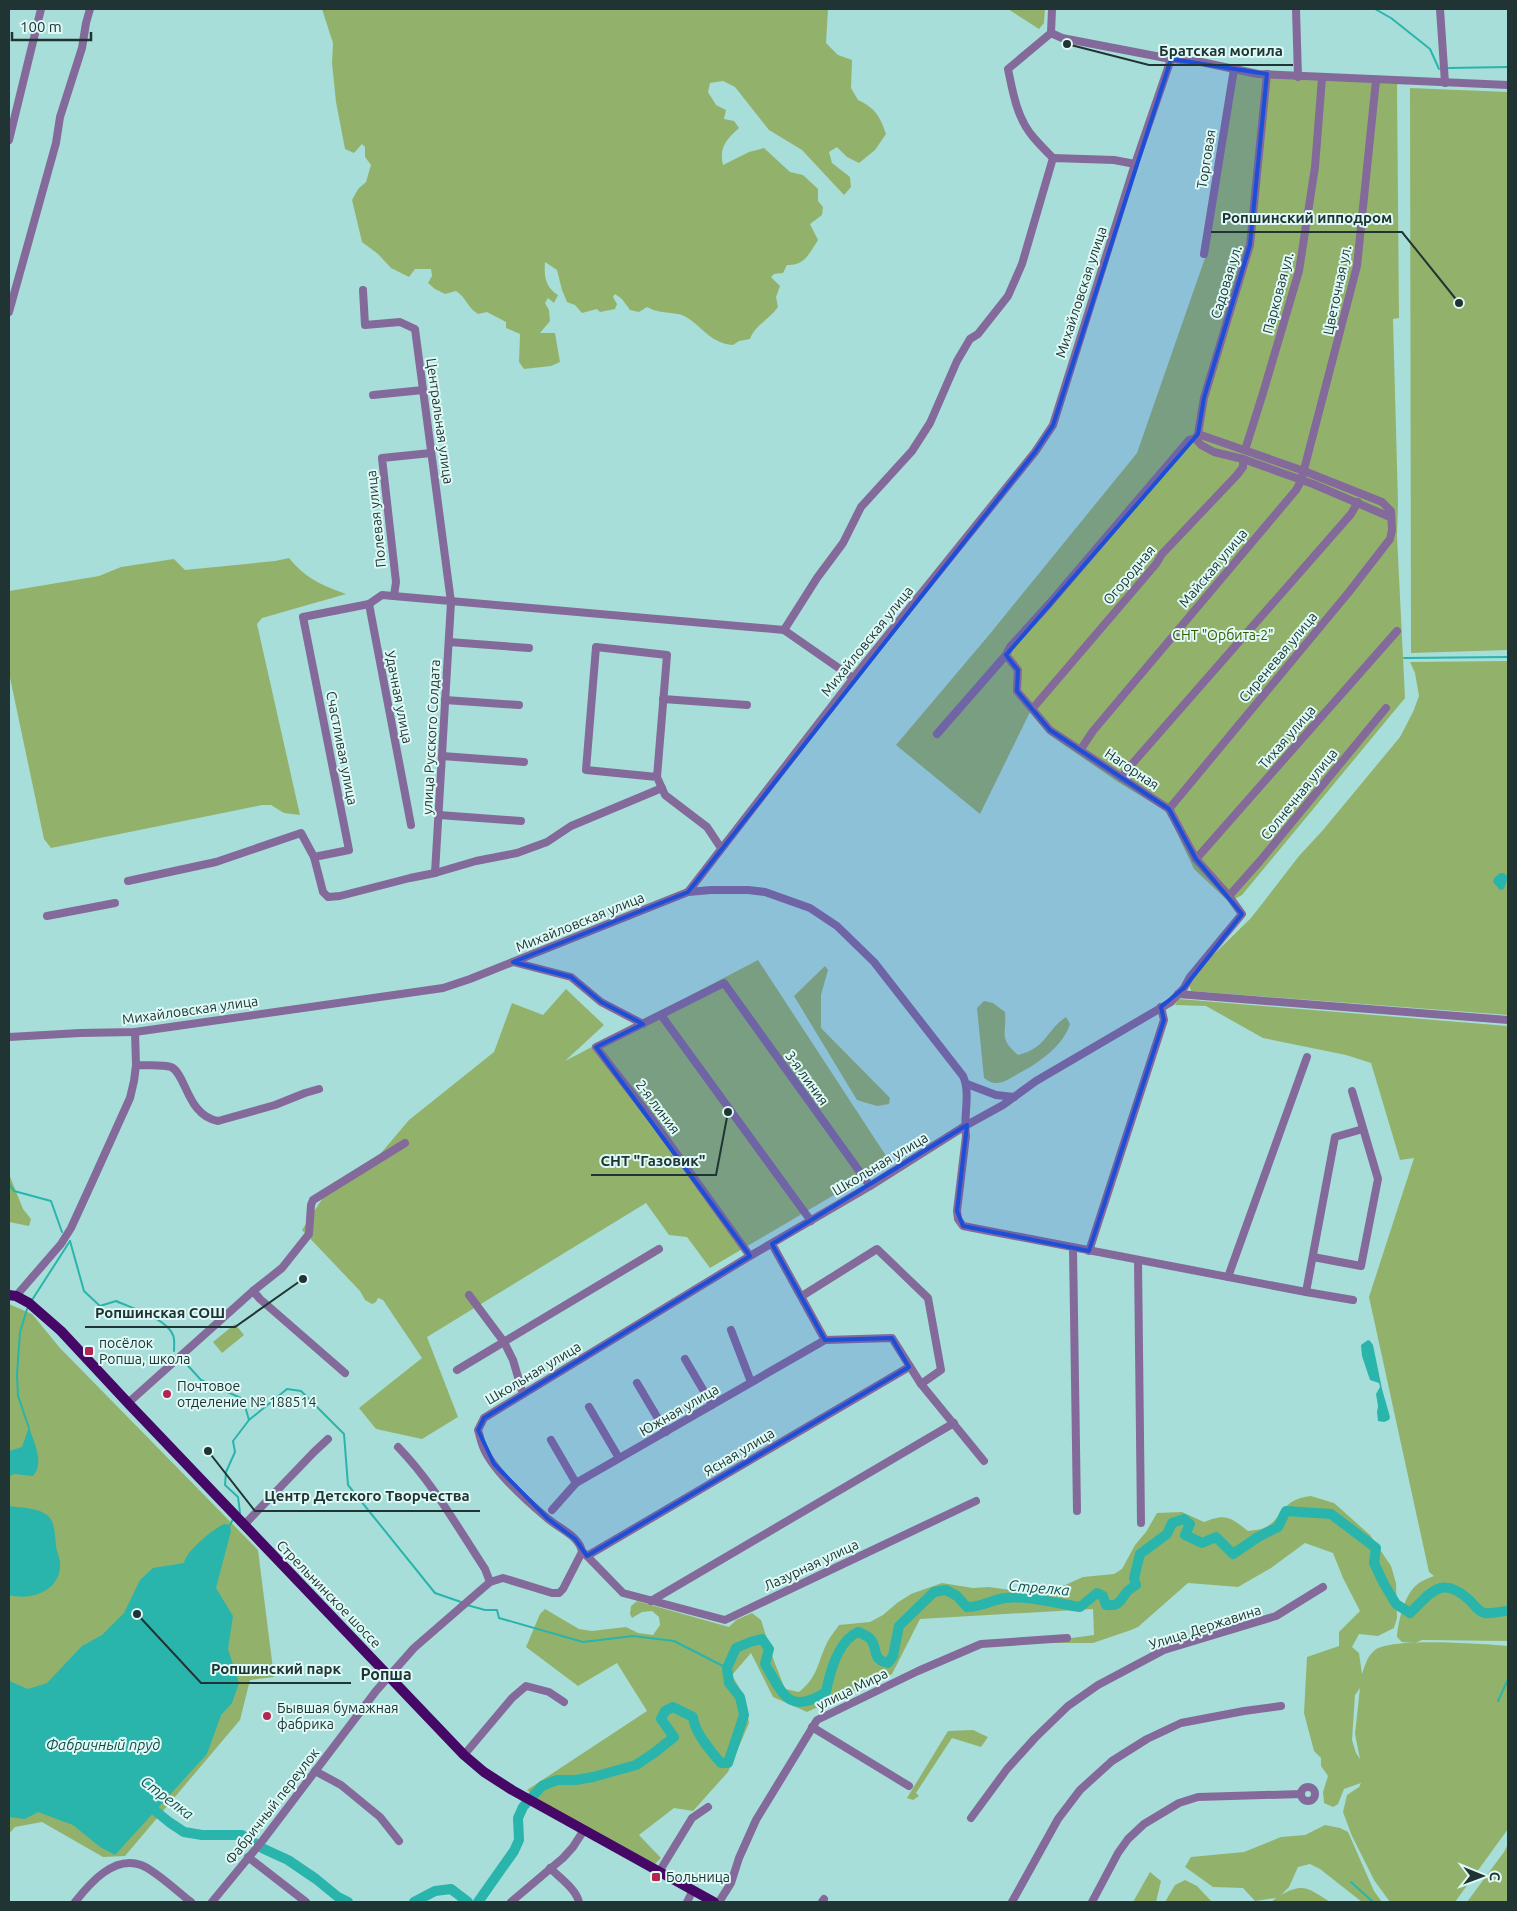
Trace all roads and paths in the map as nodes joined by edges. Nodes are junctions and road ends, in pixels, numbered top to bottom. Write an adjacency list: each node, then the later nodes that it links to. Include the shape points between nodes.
1 (41, 9): 16 (street)
2 (90, 9): 22 (street)
3 (1052, 9): 6 (street)
4 (1296, 9): 10 (street)
5 (1440, 9): 13 (street)
6 (1051, 33): 7 (street, via 1062,38); 18 (street, via 1008,69 1023,122 1033,138)
7 (1171, 59): 8 (street); 19 (street, Михайловская улица)
8 (1234, 68): 9 (street); 20 (street, Торговая)
9 (1267, 74): 10 (street); 25 (street, Садовая ул., via 1250,245 1204,398)
10 (1298, 77): 11 (street)
11 (1322, 78): 12 (street); 27 (street, Парковая ул., via 1315,167 1299,271)
12 (1376, 80): 13 (street); 28 (street, Цветочная ул., via 1358,266)
13 (1445, 83): 14 (street)
14 (1508, 85)
15 (9, 96): 16 (street)
16 (18, 98): 17 (street)
17 (9, 140)
18 (1053, 158): 19 (street); 35 (street, via 1022,264 1008,296 978,334 970,339 957,360 930,423 912,451 861,507 843,543)
19 (1135, 164): 40 (street, Михайловская улица, via 1052,425 1035,452)
20 (1204, 254)
21 (363, 290): 23 (street, Центральная улица, via 365,326 400,322 415,329)
22 (9, 312)
23 (423, 390): 24 (street); 26 (street, Центральная улица)
24 (373, 394)
25 (1196, 436): 27 (street); 27 (street, via 1201,446 1214,452); 39 (street, via 1188,440)
26 (431, 453): 32 (street, Полевая улица, via 382,458 396,582); 33 (street, Центральная улица)
27 (1244, 454): 28 (street); 29 (street); 45 (street, Огородная, via 1243,467 1237,475 1162,554)
28 (1304, 471): 29 (street, Майская улица); 31 (street, via 1382,502 1391,511)
29 (1301, 481): 30 (street); 48 (street, Майская улица)
30 (1358, 502): 31 (street); 52 (street)
31 (1390, 517): 54 (street, Сиреневая улица, via 1390,539)
32 (394, 596): 33 (street); 34 (street, via 382,595)
33 (451, 602): 35 (street); 37 (street, улица Русского Солдата)
34 (369, 604): 57 (street, Удачная улица); 59 (street, Счастливая улица, via 303,616 349,850)
35 (784, 630): 40 (street)
36 (1397, 630): 60 (street, Тихая улица)
37 (449, 642): 38 (street); 42 (street, улица Русского Солдата)
38 (529, 648)
39 (1006, 655): 45 (street, Нагорная, via 1018,670 1017,691); 47 (street)
40 (853, 678): 58 (street, Михайловская улица)
41 (663, 699): 44 (street); 51 (street); 51 (street, via 667,655 596,647 586,770)
42 (445, 700): 43 (street); 49 (street, улица Русского Солдата)
43 (519, 705)
44 (747, 705)
45 (1032, 708): 48 (street, Нагорная, via 1050,730)
46 (1386, 708): 64 (street, Солнечная улица)
47 (937, 734)
48 (1081, 749): 52 (street, Нагорная)
49 (442, 756): 50 (street); 55 (street, улица Русского Солдата)
50 (524, 762)
51 (657, 777): 53 (street)
52 (1122, 778): 54 (street, Нагорная)
53 (662, 788): 58 (street, via 665,795 707,827); 61 (street, via 571,826 547,842 517,853)
54 (1169, 809): 60 (street, Нагорная)
55 (438, 815): 56 (street); 61 (street, улица Русского Солдата)
56 (520, 821)
57 (410, 825)
58 (722, 848): 63 (street, Михайловская улица)
59 (314, 857): 61 (street, via 323,892 328,897); 62 (street, via 302,833 216,862)
60 (1196, 859): 64 (street, Нагорная)
61 (435, 873)
62 (128, 881)
63 (688, 892): 68 (street, Михайловская улица); 78 (street, via 765,892 810,908 837,926 874,962)
64 (1229, 896): 66 (street, Нагорная)
65 (114, 903): 67 (street)
66 (1242, 914): 69 (street, Школьная улица)
67 (47, 916)
68 (513, 962): 73 (street, via 571,977 601,1002); 74 (street, Михайловская улица, via 443,988)
69 (1178, 994): 70 (street, Школьная улица); 72 (street)
70 (1161, 1007): 81 (street, Школьная улица); 90 (street, via 1164,1020)
71 (661, 1015): 73 (street); 85 (street, 3-я линия, via 724,983); 86 (street)
72 (1508, 1020)
73 (643, 1024): 91 (street, 2-я линия, via 596,1047)
74 (135, 1032): 75 (street, Михайловская улица); 77 (street)
75 (9, 1037)
76 (1307, 1057): 94 (street)
77 (136, 1065): 79 (street, via 170,1067 176,1071 192,1103 211,1120 218,1121); 97 (street, via 130,1098 71,1228)
78 (967, 1084): 81 (street, via 996,1095); 82 (street)
79 (319, 1090)
80 (1352, 1091): 83 (street)
81 (1014, 1097): 82 (street, Школьная улица)
82 (964, 1126): 85 (street, Школьная улица); 89 (street, via 966,1136 957,1211 962,1226)
83 (1363, 1129): 92 (street, via 1335,1137); 92 (street, via 1378,1179 1361,1266)
84 (405, 1143): 95 (street, via 313,1200 309,1234 304,1242 282,1268)
85 (870, 1186): 86 (street, Школьная улица)
86 (810, 1221): 87 (street, Школьная улица)
87 (772, 1244): 91 (street, Школьная улица); 99 (street)
88 (659, 1248): 103 (street)
89 (1073, 1248): 90 (street); 125 (street)
90 (1089, 1251): 93 (street)
91 (750, 1256): 111 (street, Школьная улица)
92 (1313, 1257): 96 (street)
93 (1138, 1260): 94 (street); 126 (street)
94 (1228, 1278): 96 (street)
95 (253, 1291): 107 (street); 112 (street)
96 (1306, 1292): 100 (street)
97 (12, 1295): 112 (main road, Стрельнинское шоссе, via 39,1310)
98 (469, 1295): 103 (street)
99 (802, 1296): 102 (street); 110 (street, via 877,1249 928,1298 941,1370)
100 (1353, 1300)
101 (731, 1330): 108 (street)
102 (825, 1340): 105 (street, via 892,1338); 108 (street, Южная улица)
103 (504, 1342): 106 (street); 111 (street)
104 (685, 1359): 113 (street)
105 (909, 1366): 110 (street); 128 (street, Ясная улица)
106 (457, 1370)
107 (344, 1373)
108 (752, 1382): 113 (street, Южная улица)
109 (637, 1383): 116 (street)
110 (921, 1384): 115 (street)
111 (523, 1394): 128 (street, Школьная улица, via 484,1418 478,1430 484,1449 507,1479 548,1520 582,1546)
112 (128, 1403): 127 (main road, Стрельнинское шоссе)
113 (712, 1405): 116 (street, Южная улица)
114 (589, 1407): 120 (street)
115 (954, 1423): 121 (street); 131 (street)
116 (666, 1432): 120 (street, Южная улица)
117 (328, 1439): 127 (street)
118 (550, 1440): 122 (street)
119 (398, 1447): 129 (street, via 430,1486 485,1569)
120 (620, 1458): 122 (street, Южная улица)
121 (984, 1461)
122 (576, 1483): 124 (street, Южная улица)
123 (976, 1501): 131 (street, Лазурная улица, via 725,1620)
124 (552, 1510)
125 (1077, 1510)
126 (1141, 1523)
127 (244, 1525): 133 (main road, Стрельнинское шоссе)
128 (585, 1554): 129 (street, via 559,1593 503,1578); 131 (street, Лазурная улица, via 623,1593)
129 (490, 1582): 133 (street, via 414,1648)
130 (1323, 1587): 142 (street, Улица Державина, via 1276,1616 1164,1650 1098,1685 1068,1706 1035,1738)
131 (652, 1601)
132 (1067, 1638): 136 (street, улица Мира, via 981,1644 816,1720)
133 (389, 1677): 137 (main road, Стрельнинское шоссе); 138 (street, Фабричный переулок)
134 (564, 1702): 137 (street, via 549,1692 526,1686 512,1698)
135 (1281, 1706): 158 (street, via 1181,1723 1112,1761 1080,1790 1058,1819)
136 (812, 1726): 139 (street); 157 (street, улица Мира, via 756,1820 738,1858 731,1883)
137 (464, 1756): 143 (main road, Стрельнинское шоссе, via 512,1790)
138 (316, 1770): 144 (street, via 341,1785 380,1817); 145 (street, Фабричный переулок)
139 (909, 1786)
140 (1301, 1794): 159 (street, via 1198,1797 1170,1808 1144,1824 1128,1839)
141 (708, 1807): 147 (street, via 692,1818)
142 (971, 1818)
143 (584, 1830): 146 (street, via 573,1847); 147 (main road, Стрельнинское шоссе)
144 (399, 1841)
145 (250, 1855): 151 (street, Фабричный переулок); 152 (street)
146 (550, 1868): 153 (street); 154 (street)
147 (659, 1872): 148 (main road, Стрельнинское шоссе)
148 (693, 1890): 155 (street); 156 (main road, Стрельнинское шоссе)
149 (75, 1902): 150 (street, via 89,1884 123,1863 147,1868)
150 (191, 1902)
151 (212, 1902)
152 (306, 1902)
153 (511, 1902)
154 (579, 1902)
155 (687, 1902)
156 (714, 1902)
157 (719, 1902)
158 (1012, 1902)
159 (1092, 1902)

